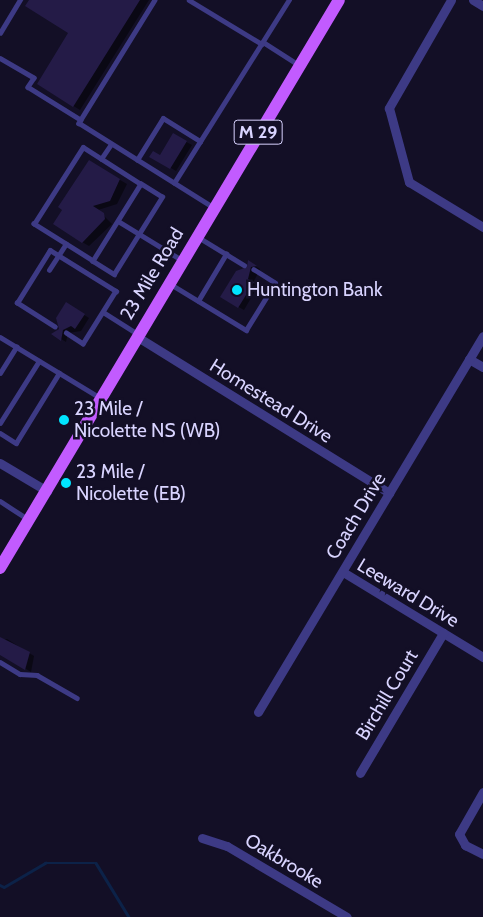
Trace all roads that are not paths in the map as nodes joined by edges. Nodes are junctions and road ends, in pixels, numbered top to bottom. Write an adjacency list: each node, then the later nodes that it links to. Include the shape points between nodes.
1 (20, 0): 9 (lane)
2 (155, 0): 13 (lane)
3 (190, 0): 10 (lane)
4 (289, 0): 10 (lane)
5 (339, 0): 12 (main road, 23 Mile Road / M 29)
6 (452, 0): 22 (street, via 391,100 400,158 409,182)
7 (473, 0): 8 (street)
8 (483, 6)
9 (0, 33)
10 (262, 43): 12 (lane); 14 (lane)
11 (0, 58): 13 (lane, via 34,78 28,87)
12 (299, 65): 20 (main road, 23 Mile Road / M 29)
13 (81, 120): 15 (lane, via 79,123)
14 (200, 142): 17 (lane, via 163,118); 18 (lane)
15 (111, 144): 16 (lane); 17 (lane)
16 (101, 159): 19 (lane); 25 (lane, via 83,148 34,224)
17 (138, 160): 18 (lane)
18 (174, 183): 20 (lane)
19 (142, 184): 21 (lane); 23 (lane, via 162,197)
20 (213, 207): 24 (main road, 23 Mile Road / M 29)
21 (118, 221): 23 (lane); 29 (lane)
22 (483, 227)
23 (139, 234): 28 (lane); 29 (lane, via 114,274)
24 (196, 236): 26 (lane); 28 (main road, 23 Mile Road / M 29)
25 (66, 244): 27 (lane); 29 (lane)
26 (226, 254): 30 (lane); 34 (lane)
27 (59, 256): 31 (lane); 35 (lane, via 116,291); 36 (lane, via 50,250 17,303)
28 (182, 260): 33 (main road, 23 Mile Road / M 29)
29 (93, 261)
30 (244, 265)
31 (49, 270)
32 (254, 270): 34 (lane, via 275,283 246,330)
33 (168, 283): 34 (lane); 38 (main road, 23 Mile Road / M 29)
34 (198, 301)
35 (103, 312): 37 (lane, via 83,344); 38 (lane)
36 (55, 327)
37 (66, 333)
38 (137, 335): 47 (main road, 23 Mile Road / M 29); 52 (street, Homestead Drive)
39 (483, 336): 42 (street, Coach Drive)
40 (0, 337): 41 (lane)
41 (16, 347): 43 (lane); 46 (lane)
42 (469, 359): 44 (street); 52 (street, Coach Drive)
43 (39, 361): 45 (lane); 48 (lane)
44 (483, 367)
45 (59, 373): 47 (lane); 49 (lane, via 16,443)
46 (0, 374)
47 (100, 398): 51 (main road, 23 Mile Road / M 29)
48 (0, 423)
49 (0, 433)
50 (0, 463): 51 (street)
51 (46, 491): 54 (main road, 23 Mile Road / M 29)
52 (389, 493): 56 (street, Coach Drive)
53 (0, 502): 54 (lane)
54 (29, 519): 55 (main road, 23 Mile Road / M 29)
55 (0, 568)
56 (343, 572): 57 (street, Leeward Drive); 61 (street, Coach Drive)
57 (443, 633): 58 (street, Leeward Drive); 62 (street, Birchill Court)
58 (483, 657)
59 (0, 662): 60 (lane, via 20,674 37,675)
60 (77, 698)
61 (258, 712)
62 (360, 773)
63 (483, 792): 65 (street, via 460,830 461,839)
64 (202, 838): 66 (street, Oakbrooke, via 227,846)
65 (483, 854)
66 (347, 917)

